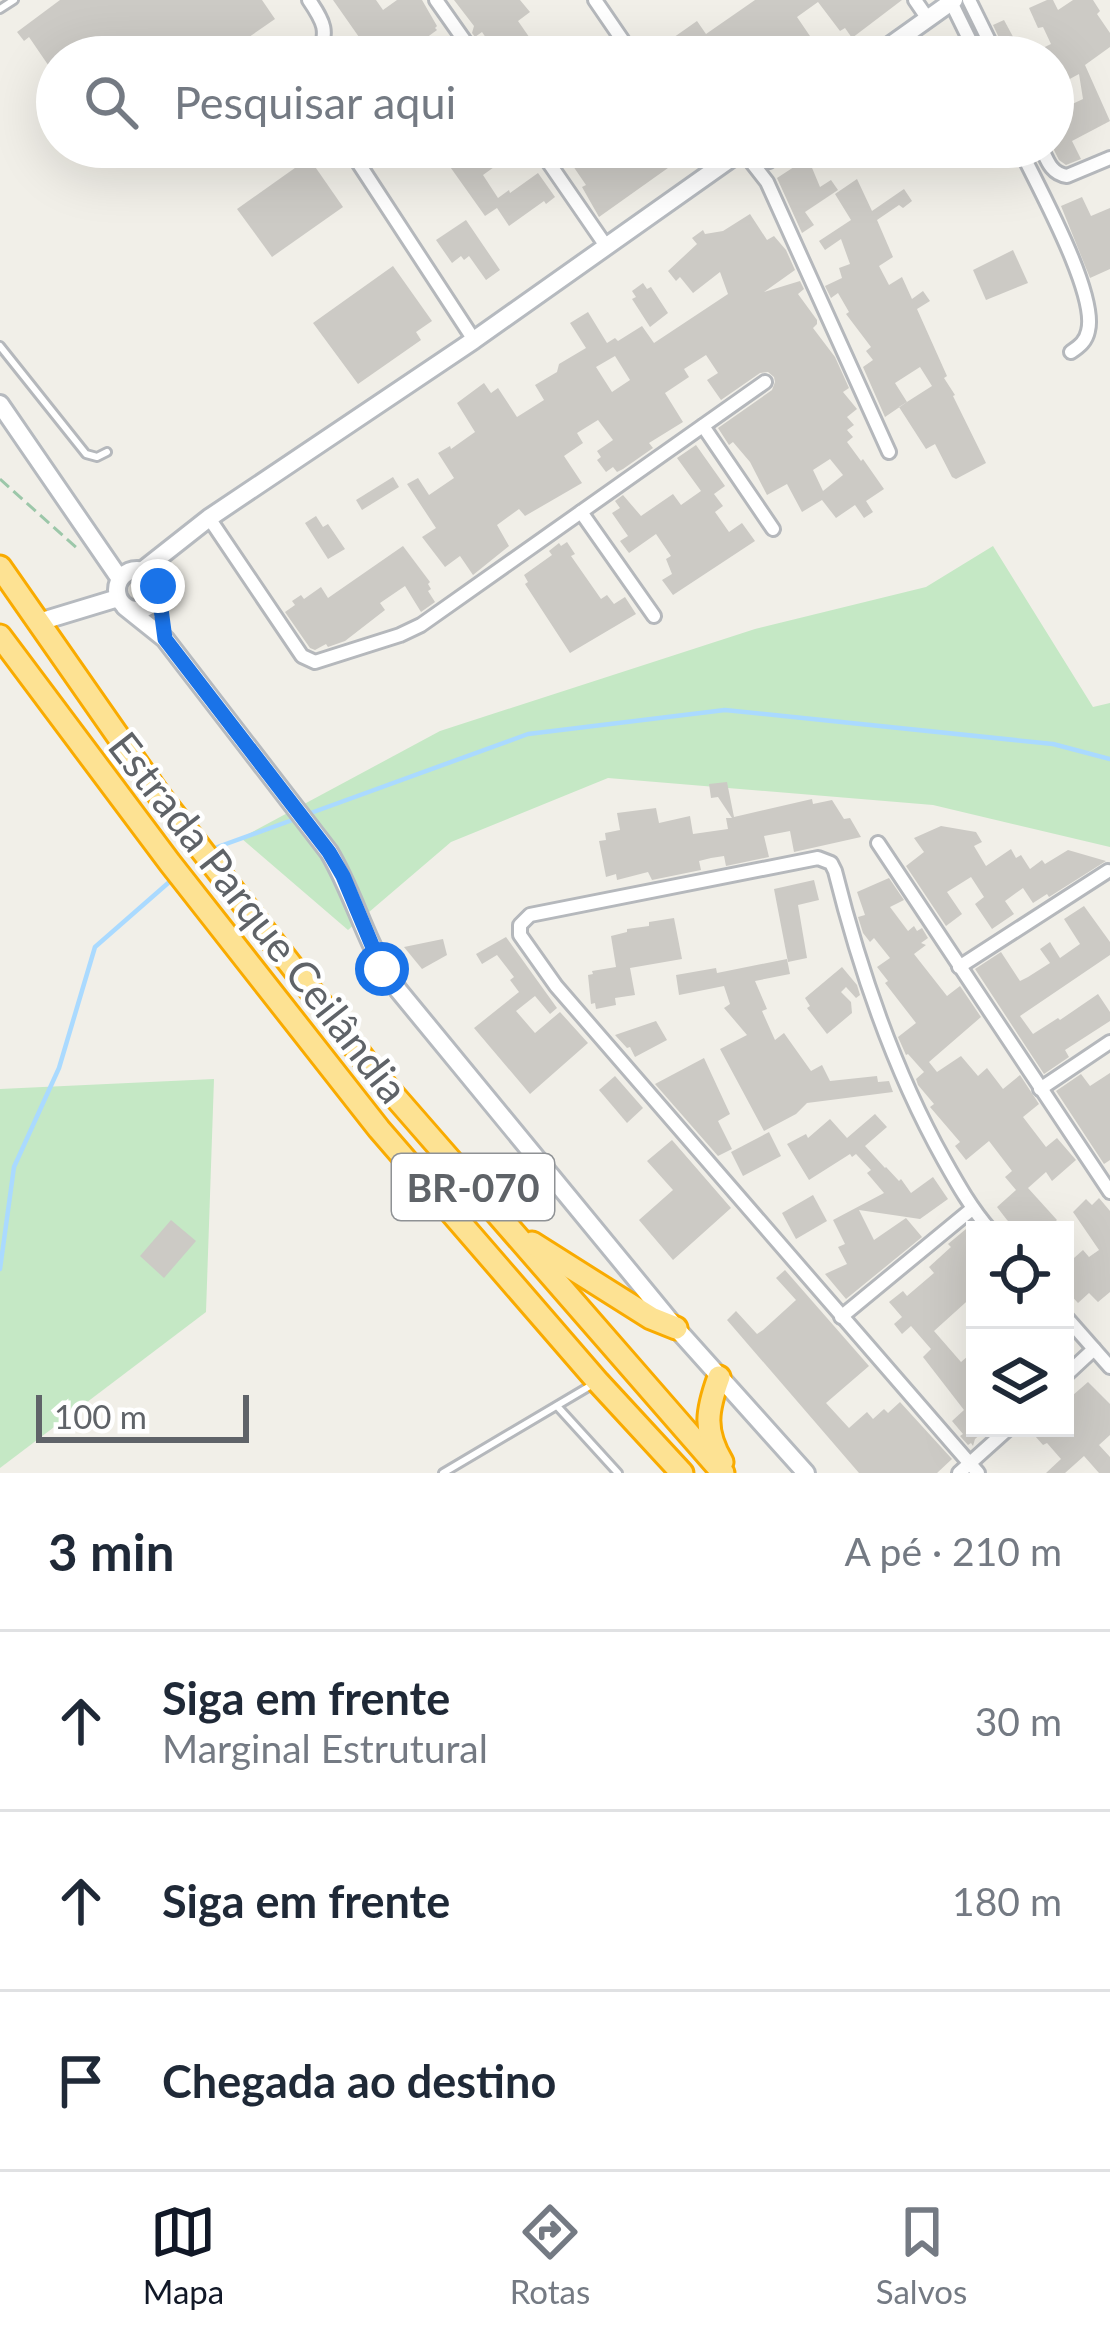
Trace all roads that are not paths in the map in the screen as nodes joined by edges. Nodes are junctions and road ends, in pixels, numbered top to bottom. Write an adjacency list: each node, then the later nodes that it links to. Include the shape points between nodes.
1 (14, 0): 7 (lane)
2 (309, 0): 9 (street)
3 (436, 0): 10 (street)
4 (595, 0): 11 (street)
5 (915, 0): 8 (street)
6 (958, 1): 8 (street); 13 (street); 14 (street)
7 (0, 9)
8 (928, 19): 12 (street)
9 (325, 36)
10 (461, 36)
11 (620, 36)
12 (904, 36)
13 (970, 36)
14 (982, 36)
15 (1110, 158): 22 (street, via 1067,176)
16 (363, 168): 25 (street)
17 (552, 168): 24 (street)
18 (711, 168): 23 (street)
19 (719, 168): 23 (street)
20 (757, 168): 32 (street)
21 (1029, 168): 27 (street, via 1087,300 1088,333)
22 (1052, 168)
23 (713, 171): 24 (street)
24 (606, 247): 25 (street)
25 (474, 340): 34 (street)
26 (0, 346): 31 (lane, via 86,454)
27 (1071, 352)
28 (765, 382): 30 (street)
29 (0, 404): 40 (street)
30 (703, 426): 33 (street); 35 (street)
31 (107, 452)
32 (889, 452)
33 (581, 512): 34 (street, via 421,625 315,662 302,656); 41 (street)
34 (209, 518): 36 (street)
35 (773, 530)
36 (181, 541): 38 (street); 39 (street)
37 (0, 567): 42 (highway, Estrada Parque Ceilândia / BR-070)
38 (143, 570): 39 (street); 40 (street, via 128,571)
39 (158, 589): 40 (street, via 143,609); 44 (street)
40 (121, 594): 42 (street); 44 (street)
41 (654, 616)
42 (39, 622): 55 (highway, Estrada Parque Ceilândia / BR-070, via 159,795 377,1076)
43 (0, 636): 46 (highway, Estrada Parque Ceilândia / BR-070)
44 (165, 639): 58 (street, via 329,852 382,969)
45 (0, 656): 46 (highway)
46 (42, 695): 63 (highway, Estrada Parque Ceilândia / BR-070, via 379,1129)
47 (878, 843): 49 (street)
48 (1108, 872): 49 (street)
49 (959, 967): 51 (street)
50 (1110, 1042): 51 (street)
51 (1040, 1089): 52 (street)
52 (1110, 1192)
53 (972, 1209): 54 (street); 56 (street); 56 (street, via 914,1106 826,860 530,915 520,935 556,986)
54 (982, 1221)
55 (509, 1228): 58 (highway); 70 (highway, Estrada Parque Ceilândia / BR-070)
56 (841, 1317): 66 (street)
57 (1074, 1326): 59 (street)
58 (676, 1328): 62 (street)
59 (1094, 1349): 60 (street); 61 (street)
60 (1110, 1367)
61 (1074, 1368)
62 (719, 1377): 70 (highway, via 707,1411); 71 (street)
63 (598, 1382): 64 (lane); 69 (highway, Estrada Parque Ceilândia / BR-070)
64 (557, 1406): 67 (lane); 68 (lane)
65 (1000, 1437): 66 (street)
66 (969, 1470)
67 (442, 1473)
68 (618, 1473)
69 (682, 1473)
70 (726, 1473)
71 (806, 1473)

